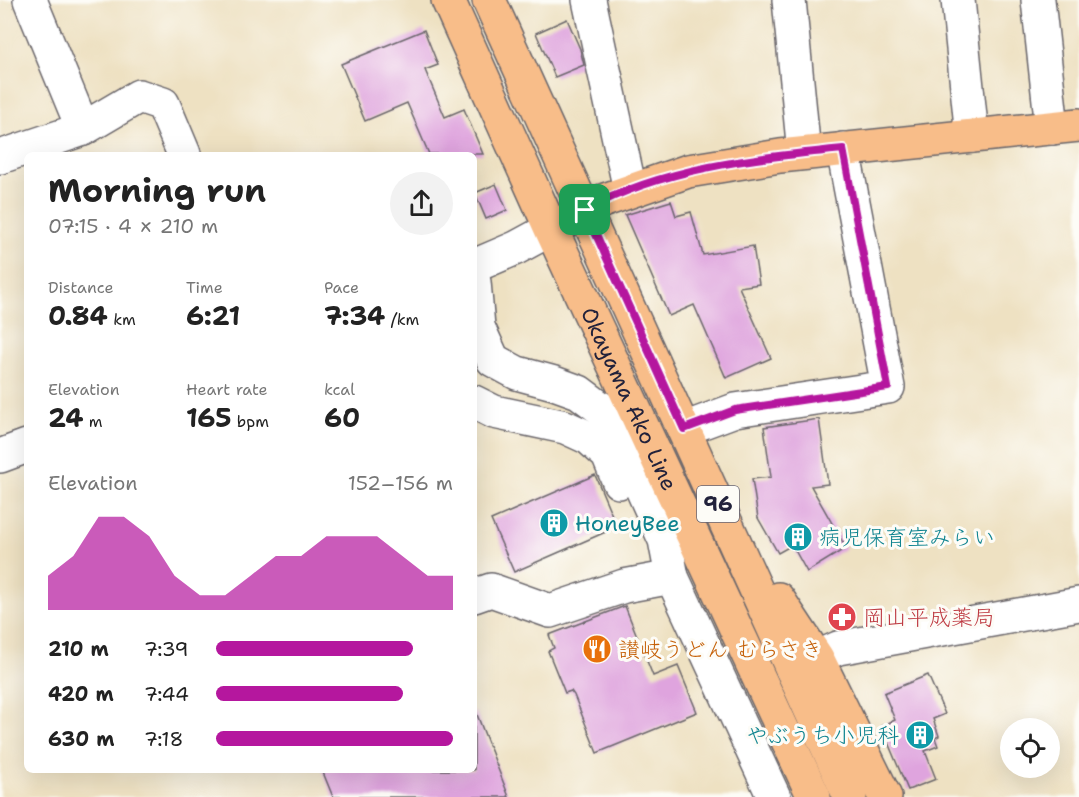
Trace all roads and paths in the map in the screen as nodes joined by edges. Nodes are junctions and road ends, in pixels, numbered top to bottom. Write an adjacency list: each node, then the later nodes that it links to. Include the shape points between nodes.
1 (30, 0): 9 (street)
2 (448, 0): 17 (main road, Okayama Ako Line / 96)
3 (489, 0): 16 (main road, Okayama Ako Line / 96)
4 (588, 0): 15 (street)
5 (789, 0): 13 (street)
6 (958, 0): 10 (street)
7 (1038, 0): 8 (street)
8 (1066, 126): 10 (main road)
9 (83, 129): 12 (street, via 139,96 163,104); 14 (street)
10 (972, 136): 11 (main road)
11 (843, 149): 13 (main road); 21 (street, via 888,387 735,410)
12 (183, 152)
13 (804, 153): 15 (main road, via 688,171)
14 (0, 157)
15 (630, 190): 16 (main road)
16 (585, 210): 17 (main road); 21 (main road, Okayama Ako Line / 96)
17 (551, 229): 18 (street); 29 (main road, Okayama Ako Line / 96)
18 (477, 265)
19 (477, 316): 24 (street, via 493,360 517,374 579,392 603,410 665,540)
20 (477, 404): 24 (street, via 494,412 565,427 589,438 608,454 648,549)
21 (684, 429): 27 (main road, Okayama Ako Line / 96, via 726,523)
22 (24, 447): 23 (street)
23 (0, 456)
24 (672, 577): 25 (street, via 624,586 549,610 490,590); 28 (street)
25 (477, 595)
26 (1079, 604): 27 (street, via 838,648)
27 (805, 663): 30 (main road); 31 (main road)
28 (774, 797)
29 (814, 797)
30 (850, 797)
31 (885, 797)

